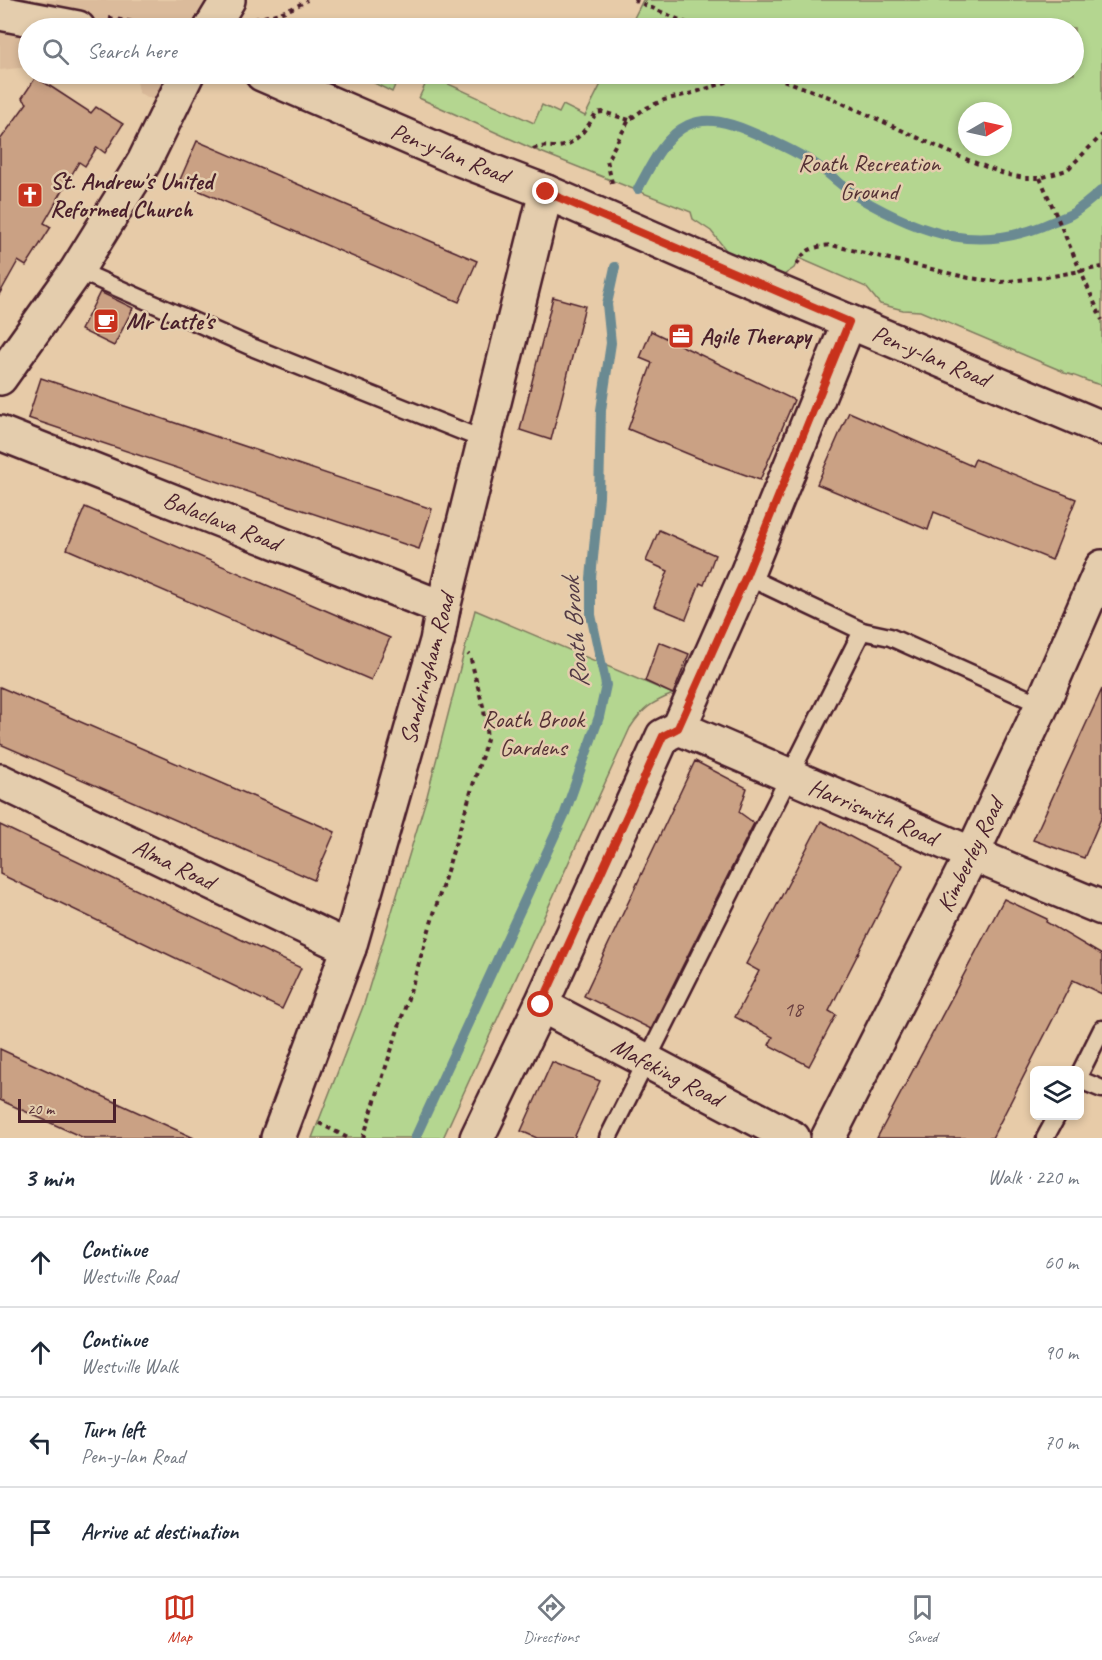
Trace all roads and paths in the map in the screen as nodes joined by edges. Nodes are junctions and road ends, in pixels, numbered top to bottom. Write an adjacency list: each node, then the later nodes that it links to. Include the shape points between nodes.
1 (228, 0): 7 (street)
2 (307, 0): 5 (path)
3 (634, 0): 8 (path)
4 (0, 13): 6 (street)
5 (280, 13)
6 (26, 18)
7 (217, 18)
8 (675, 18)
9 (182, 84): 21 (street, via 144,162)
10 (285, 84): 18 (street, Pen-y-lan Road)
11 (720, 84): 13 (path, via 663,100)
12 (797, 84): 16 (path, via 1004,174)
13 (629, 120): 15 (path, via 597,113 570,143); 17 (path, via 607,160)
14 (1102, 135): 16 (path, via 1067,170)
15 (533, 149)
16 (1040, 178): 22 (path)
17 (612, 184)
18 (546, 192): 24 (street, Pen-y-lan Road); 28 (street, Sandringham Road)
19 (797, 266): 22 (path, via 813,247 831,245 969,278 1002,282)
20 (1102, 267): 22 (path)
21 (77, 270): 25 (street); 28 (lane, via 254,348)
22 (1082, 272): 23 (path)
23 (1102, 320)
24 (849, 322): 26 (street, Pen-y-lan Road); 30 (street)
25 (0, 378)
26 (1102, 428)
27 (0, 433): 31 (street, Balaclava Road)
28 (484, 440): 31 (street, Sandringham Road)
29 (1102, 567): 34 (street, Kimberley Road)
30 (746, 576): 32 (lane); 35 (street)
31 (443, 608): 33 (street, Sandringham Road)
32 (862, 631): 34 (lane, via 890,637); 36 (lane)
33 (436, 641): 40 (street, Sandringham Road); 51 (path, via 465,650 470,656 488,739)
34 (1042, 705): 38 (street, Kimberley Road)
35 (678, 728): 36 (street, Harrismith Road); 41 (street, via 663,736)
36 (790, 777): 38 (street, Harrismith Road); 43 (lane)
37 (0, 780): 40 (street, Alma Road)
38 (972, 854): 39 (street, Harrismith Road); 55 (street, Kimberley Road)
39 (1102, 908)
40 (349, 948): 49 (street, Sandringham Road)
41 (541, 1005): 43 (street, Mafeking Road); 52 (street)
42 (1102, 1029): 44 (lane)
43 (647, 1062): 53 (lane); 54 (street, Mafeking Road)
44 (1084, 1066)
45 (1084, 1082): 46 (lane)
46 (1102, 1089)
47 (1055, 1120): 56 (lane)
48 (318, 1123): 50 (path)
49 (278, 1138)
50 (348, 1138)
51 (363, 1138)
52 (477, 1138)
53 (608, 1138)
54 (793, 1138)
55 (828, 1138)
56 (1046, 1138)

